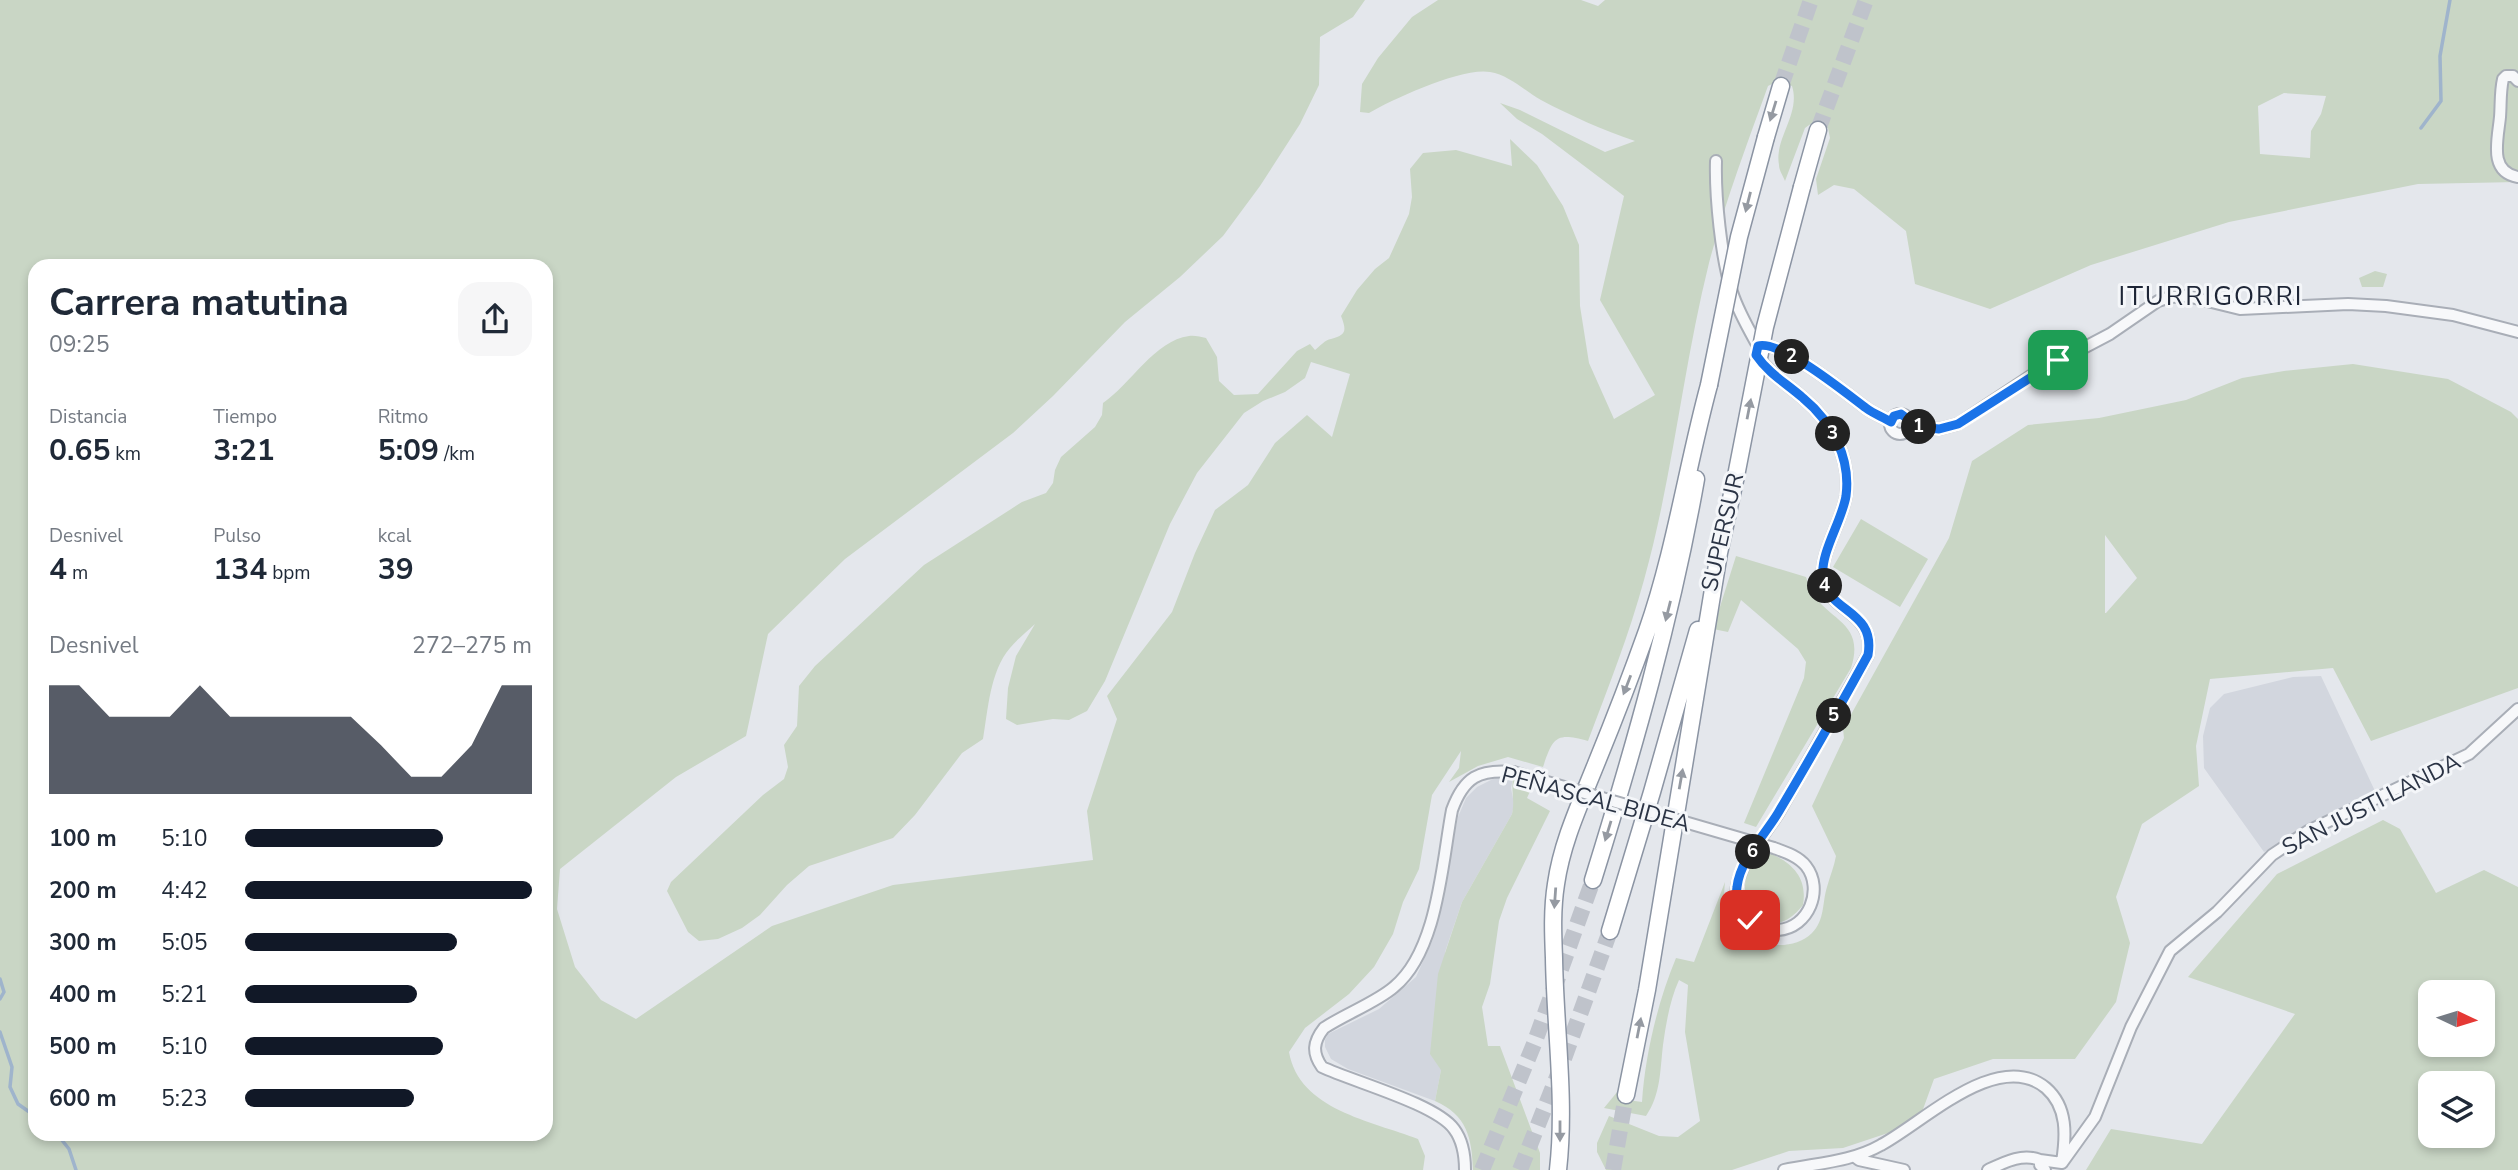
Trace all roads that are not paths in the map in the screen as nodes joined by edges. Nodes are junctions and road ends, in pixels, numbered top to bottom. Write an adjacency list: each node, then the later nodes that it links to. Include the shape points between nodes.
1 (2518, 81): 5 (street, via 2513,76 2503,79 2496,152 2501,167)
2 (1781, 86): 8 (highway, SUPERSUR, one-way to 8, bridge, via 1739,237)
3 (1818, 130): 9 (highway, SUPERSUR, one-way to 3, bridge, via 1765,327)
4 (1716, 161): 7 (street, PEÑASCAL BIDEA, via 1731,290)
5 (2518, 177)
6 (2518, 332): 7 (street, via 2453,315 2375,305 2239,309 2187,296 2171,297 2032,375 1958,424 1939,429 1910,426 1904,415 1894,416 1891,422 1778,348)
7 (1758, 346): 17 (street, PEÑASCAL BIDEA, bridge, via 1756,355 1765,368 1804,398 1843,453 1848,477 1844,508 1823,577 1828,593 1863,624 1870,639 1868,655 1776,816 1744,865 1736,889 1742,913 1759,926 1776,930 1788,929 1807,914 1813,901 1811,874 1804,864 1774,848 1513,772 1496,770 1473,777 1452,810 1429,929 1415,961 1395,987 1324,1028 1315,1045 1322,1067 1440,1115 1461,1140)
8 (1697, 448): 11 (highway, SUPERSUR, one-way to 11, via 1685,543 1624,782); 18 (highway, one-way to 18, via 1648,629 1572,823 1557,876 1553,939)
9 (1719, 553): 12 (highway, SUPERSUR); 13 (highway, one-way to 9)
10 (2518, 709): 16 (street, SAN JUSTI LANDA, via 2469,754 2308,831 2273,855 2217,912 2170,951 2131,1027 2095,1117)
11 (1593, 880)
12 (1610, 930)
13 (1626, 1095)
14 (1855, 1157): 16 (street, via 1978,1084 1999,1076 2023,1076 2052,1093 2061,1109 2066,1129); 19 (street); 20 (street)
15 (2043, 1165): 16 (street); 21 (street, via 2031,1156)
16 (2061, 1167)
17 (1465, 1170)
18 (1558, 1170)
19 (1784, 1170)
20 (1904, 1170)
21 (1988, 1170)

